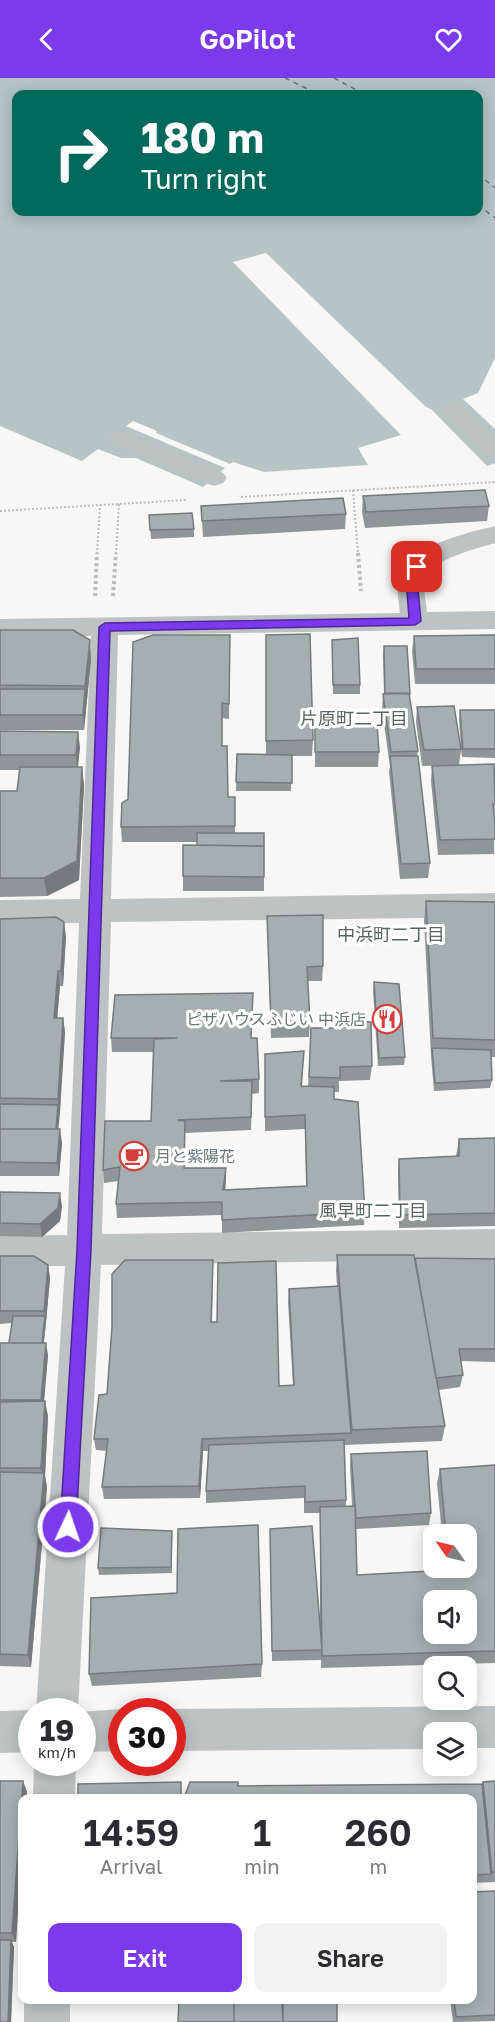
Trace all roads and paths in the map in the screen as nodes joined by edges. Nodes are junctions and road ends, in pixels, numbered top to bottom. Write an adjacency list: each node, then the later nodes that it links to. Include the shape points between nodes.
1 (453, 409): 3 (street)
2 (120, 437): 4 (street)
3 (495, 451)
4 (214, 478)
5 (495, 482): 6 (path)
6 (352, 490): 7 (path); 13 (path)
7 (236, 497)
8 (189, 500): 9 (path)
9 (119, 504): 10 (path); 15 (path)
10 (100, 506): 11 (path); 14 (path)
11 (0, 511)
12 (495, 534): 17 (street, via 441,552 417,567 412,579)
13 (362, 594)
14 (95, 599)
15 (112, 599)
16 (495, 620): 17 (street)
17 (415, 621): 18 (street)
18 (105, 627): 19 (street); 21 (street)
19 (0, 628)
20 (495, 905): 21 (street)
21 (96, 910): 22 (street); 24 (street)
22 (0, 912)
23 (495, 1244): 24 (street)
24 (84, 1250): 25 (street); 26 (street)
25 (0, 1251)
26 (58, 1698)
27 (495, 1726): 28 (street)
28 (186, 1730)
29 (18, 1731): 30 (street)
30 (0, 1732)
31 (55, 1776): 32 (street)
32 (54, 1794)
33 (47, 2004): 34 (street)
34 (47, 2022)

